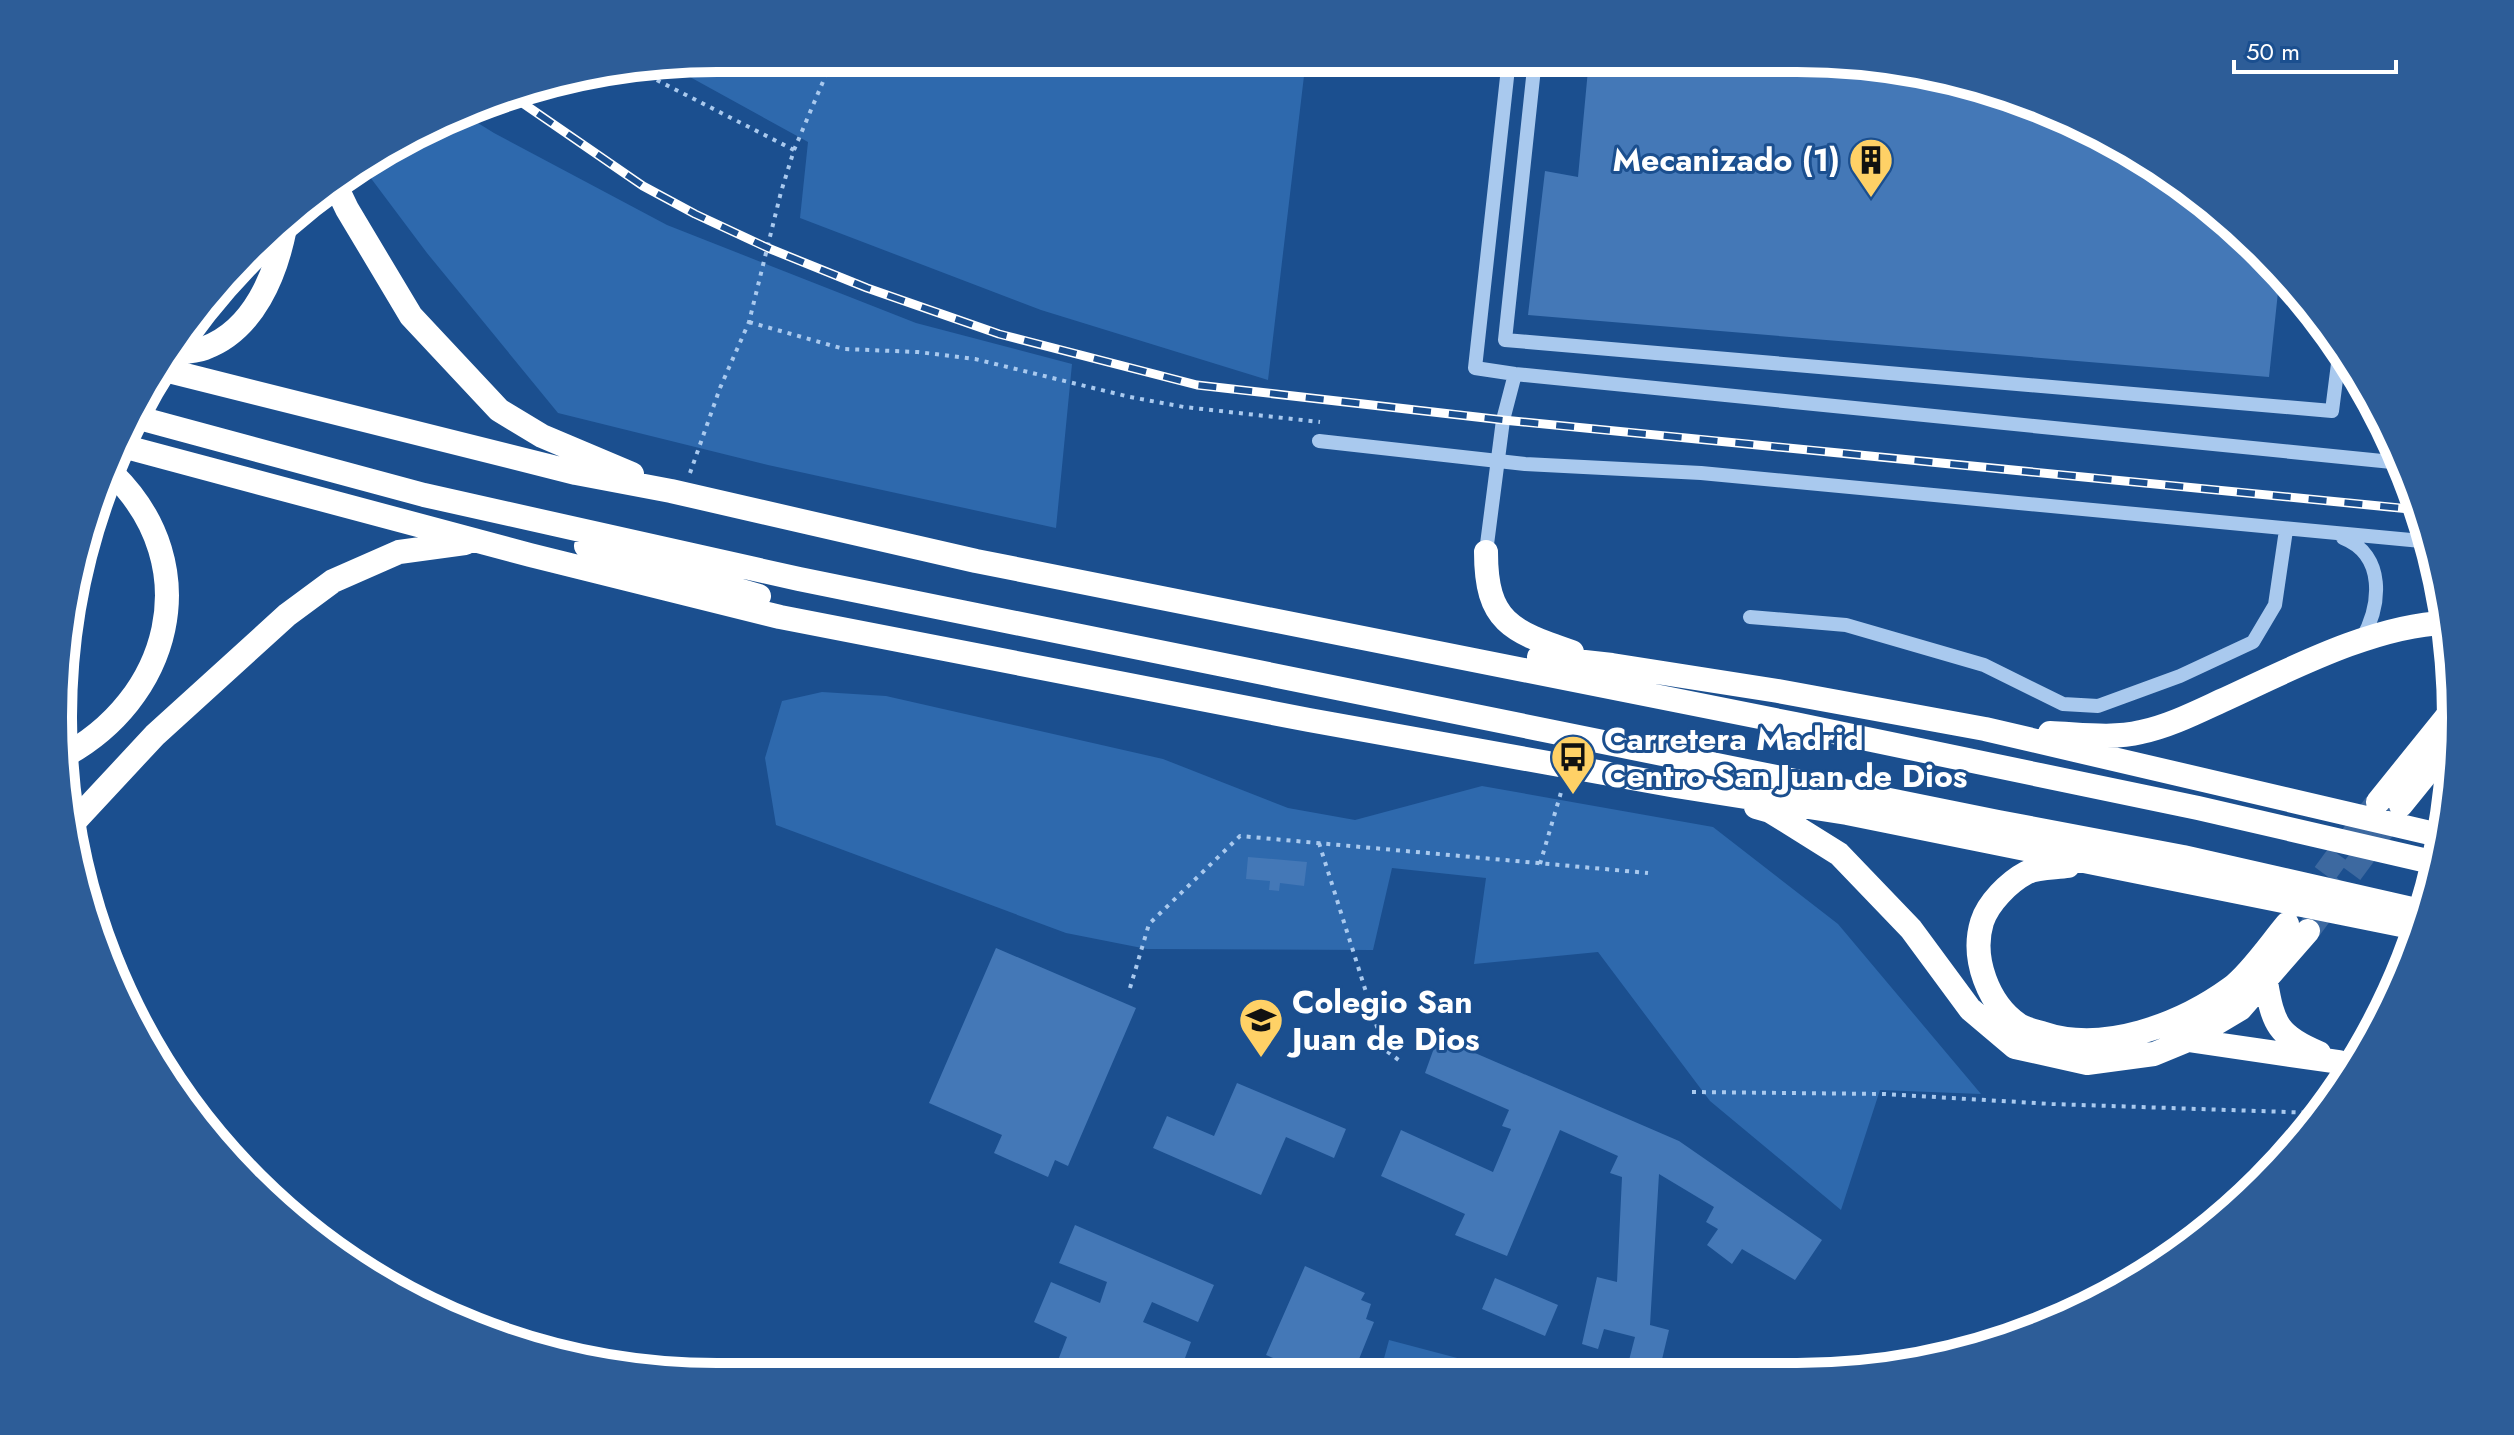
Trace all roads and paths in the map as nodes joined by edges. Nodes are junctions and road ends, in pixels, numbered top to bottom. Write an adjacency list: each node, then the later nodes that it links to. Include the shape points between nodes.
1 (827, 72): 5 (path)
2 (1508, 72): 12 (street, via 1475,368)
3 (1534, 72): 10 (street, via 1505,340 2332,411)
4 (649, 76): 5 (path)
5 (794, 150): 8 (path)
6 (340, 194): 20 (highway, via 411,316 499,410 542,436)
7 (283, 241): 9 (highway, via 260,300 234,330 205,348)
8 (749, 322): 14 (path, via 844,349 975,359 1184,407); 20 (path)
9 (187, 350)
10 (2338, 366)
11 (173, 372): 20 (highway, via 576,473)
12 (1515, 374): 17 (street); 18 (street)
13 (145, 420): 21 (highway)
14 (1335, 424)
15 (1319, 441): 17 (street)
16 (131, 448): 26 (highway)
17 (1499, 461): 22 (street, via 1701,473); 25 (street)
18 (2389, 462)
19 (118, 479): 35 (highway, via 143,508 163,565 168,589 160,650 131,698 100,733)
20 (677, 492): 31 (highway, via 976,561)
21 (424, 495): 30 (highway); 46 (highway, via 933,607 2183,857)
22 (2286, 530): 23 (street); 27 (street, via 2275,605 2253,642 2098,706 2063,704 1984,665 1846,625)
23 (2335, 535): 24 (street); 29 (street, via 2365,552 2373,567 2375,608)
24 (2417, 541)
25 (1486, 552): 32 (highway, via 1486,579 1503,620 1546,643)
26 (530, 555): 30 (highway, via 780,617); 39 (highway, via 462,543 433,546 399,552 333,581 287,615 155,735)
27 (1750, 617)
28 (2435, 623): 29 (highway)
29 (2361, 641): 34 (highway, via 2140,733)
30 (921, 642): 37 (highway)
31 (1445, 653): 32 (highway, via 1509,653); 42 (highway, via 2198,808)
32 (1612, 665): 34 (highway)
33 (2442, 726): 36 (highway, via 2390,804)
34 (1985, 729): 40 (highway)
35 (73, 750)
36 (2441, 753)
37 (1569, 766): 38 (highway); 43 (path)
38 (1676, 786): 44 (highway, via 1847,813); 50 (highway, via 1770,811 1839,854 1911,929 1970,1009 2015,1047 2087,1063 2154,1054)
39 (80, 816)
40 (2431, 833)
41 (1319, 843): 43 (path); 49 (path, via 1240,836 1149,924); 52 (path, via 1384,1049)
42 (2426, 861)
43 (1540, 864): 45 (path)
44 (2088, 864): 47 (highway); 48 (highway, via 2028,871 1998,895 1982,921 1979,952 1984,977 1996,1003 2020,1026 2063,1041 2105,1041 2154,1029 2232,987 2298,928)
45 (1648, 873)
46 (2413, 909)
47 (2407, 926)
48 (2266, 982): 50 (highway, via 2240,1009); 51 (highway, via 2274,1020 2293,1042)
49 (1130, 988)
50 (2188, 1040): 53 (highway)
51 (2343, 1060)
52 (1400, 1061)
53 (2342, 1061)
54 (1692, 1092): 55 (path, via 1884,1094)
55 (2307, 1113)

